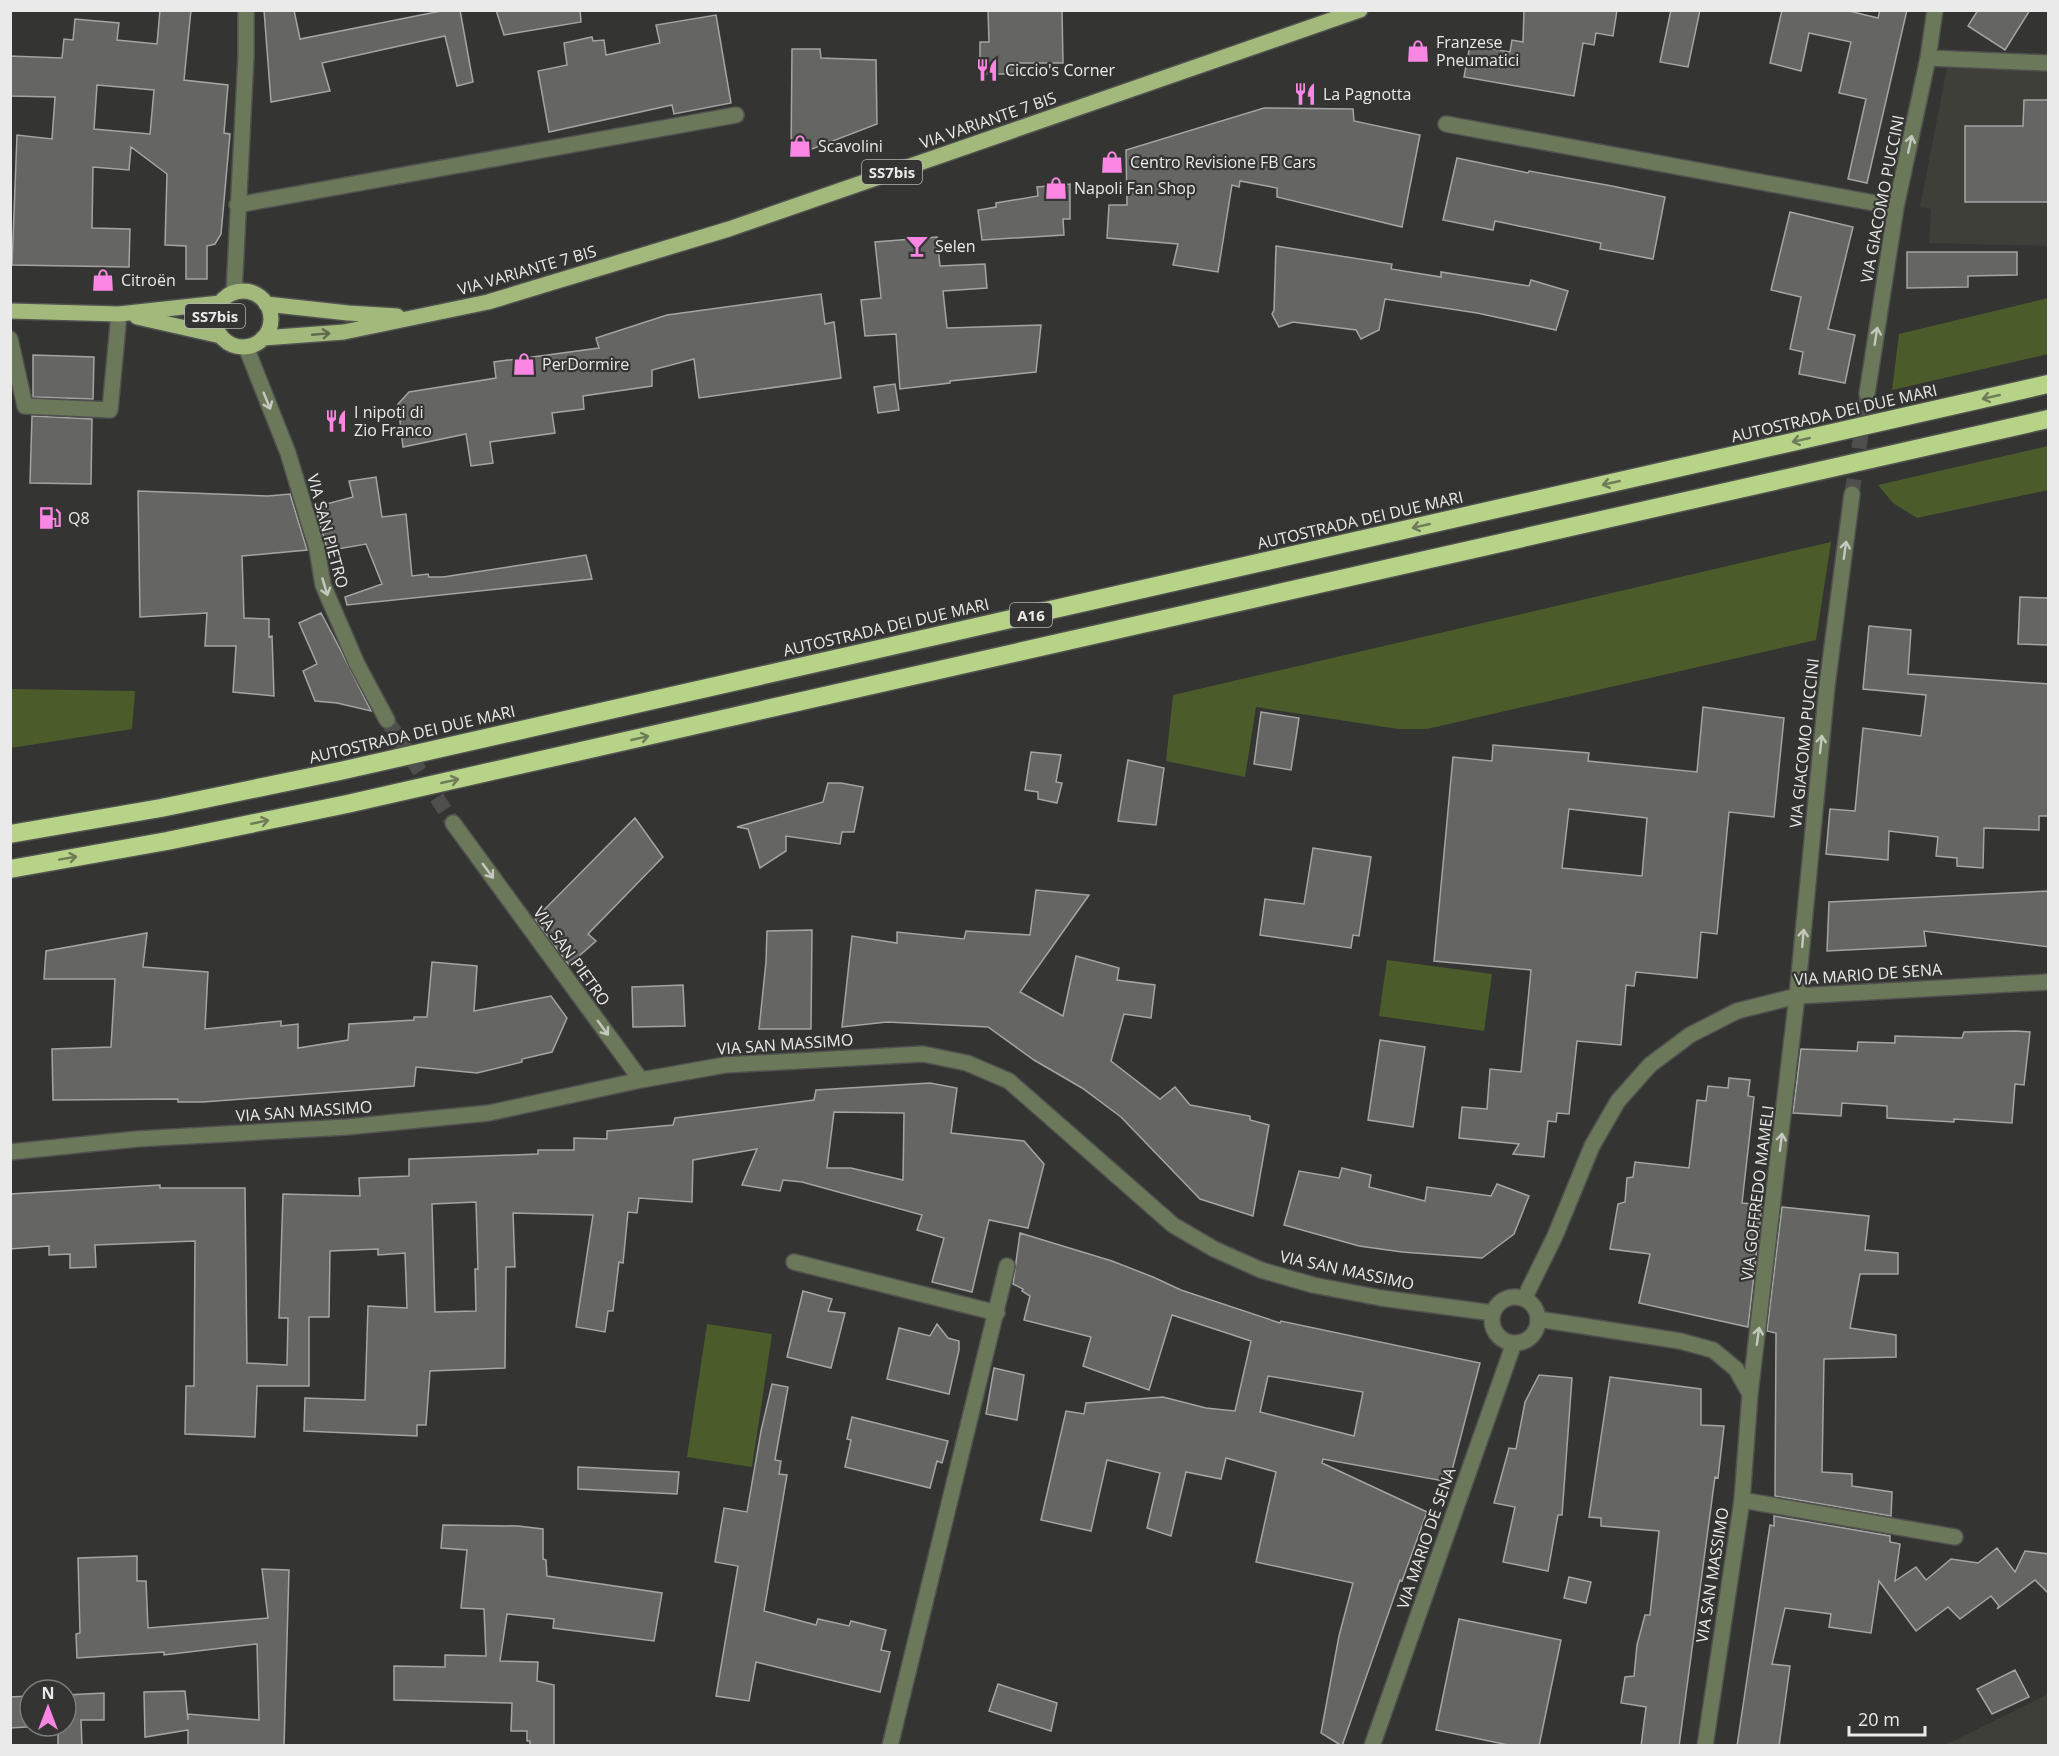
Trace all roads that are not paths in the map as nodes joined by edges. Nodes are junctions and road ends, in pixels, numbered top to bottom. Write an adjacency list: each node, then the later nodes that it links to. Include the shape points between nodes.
1 (246, 10): 8 (street)
2 (1360, 10): 15 (main road, VIA VARIANTE 7 BIS / SS7bis, via 729,229 488,302)
3 (1935, 10): 4 (street, VIA GIACOMO PUCCINI)
4 (1928, 58): 5 (street); 9 (street, VIA GIACOMO PUCCINI, one-way to 4)
5 (2049, 63)
6 (736, 115): 8 (street)
7 (1446, 124): 9 (street)
8 (237, 204): 10 (street)
9 (1896, 207): 21 (street, VIA GIACOMO PUCCINI, one-way to 9)
10 (234, 293): 11 (main road, SS7bis); 12 (main road, SS7bis, via 252,293)
11 (220, 303): 14 (main road, SS7bis); 16 (main road, SS7bis, via 215,319)
12 (266, 304): 15 (main road, VIA VARIANTE 7 BIS / SS7bis); 18 (main road, SS7bis, via 271,321)
13 (10, 311): 14 (main road, SS7bis)
14 (119, 314): 16 (main road, SS7bis); 17 (street, via 110,410 25,406)
15 (418, 317): 18 (main road, VIA VARIANTE 7 BIS / SS7bis, one-way to 15, via 344,332)
16 (221, 336): 19 (main road, SS7bis, via 228,343)
17 (10, 339)
18 (263, 339): 19 (main road, SS7bis)
19 (246, 346): 24 (street, VIA SAN PIETRO, one-way to 24, via 288,453 327,594 357,664)
20 (2049, 384): 26 (highway, AUTOSTRADA DEI DUE MARI / A16, one-way to 26, via 340,771)
21 (1867, 394)
22 (2049, 419): 27 (highway, A16, one-way to 22, via 347,804)
23 (1852, 494): 29 (street, VIA GIACOMO PUCCINI, one-way to 23, via 1827,686)
24 (387, 720)
25 (453, 824): 30 (street, VIA SAN PIETRO, one-way to 30)
26 (10, 834)
27 (10, 869)
28 (2049, 982): 29 (street, VIA MARIO DE SENA)
29 (1797, 996): 34 (street, VIA MARIO DE SENA, via 1737,1011 1690,1035 1650,1065 1618,1101 1592,1146); 39 (street, VIA GOFFREDO MAMELI, one-way to 29)
30 (641, 1080): 31 (street, VIA SAN MASSIMO, via 489,1113); 36 (street, VIA SAN MASSIMO, via 725,1065 911,1054 967,1062 1010,1081 1173,1225 1214,1249 1261,1270 1313,1285)
31 (10, 1152)
32 (794, 1262): 35 (street)
33 (1007, 1266): 35 (street)
34 (1524, 1299): 36 (street, via 1502,1301); 37 (street, via 1531,1303)
35 (997, 1313): 42 (street)
36 (1493, 1314): 38 (street, via 1494,1330)
37 (1538, 1318): 38 (street, via 1532,1336); 39 (street, via 1713,1350 1736,1369)
38 (1514, 1343): 43 (street, VIA MARIO DE SENA)
39 (1750, 1394): 40 (street, VIA SAN MASSIMO)
40 (1742, 1500): 41 (street); 44 (street, VIA SAN MASSIMO)
41 (1955, 1537)
42 (890, 1746)
43 (1371, 1746)
44 (1705, 1746)

